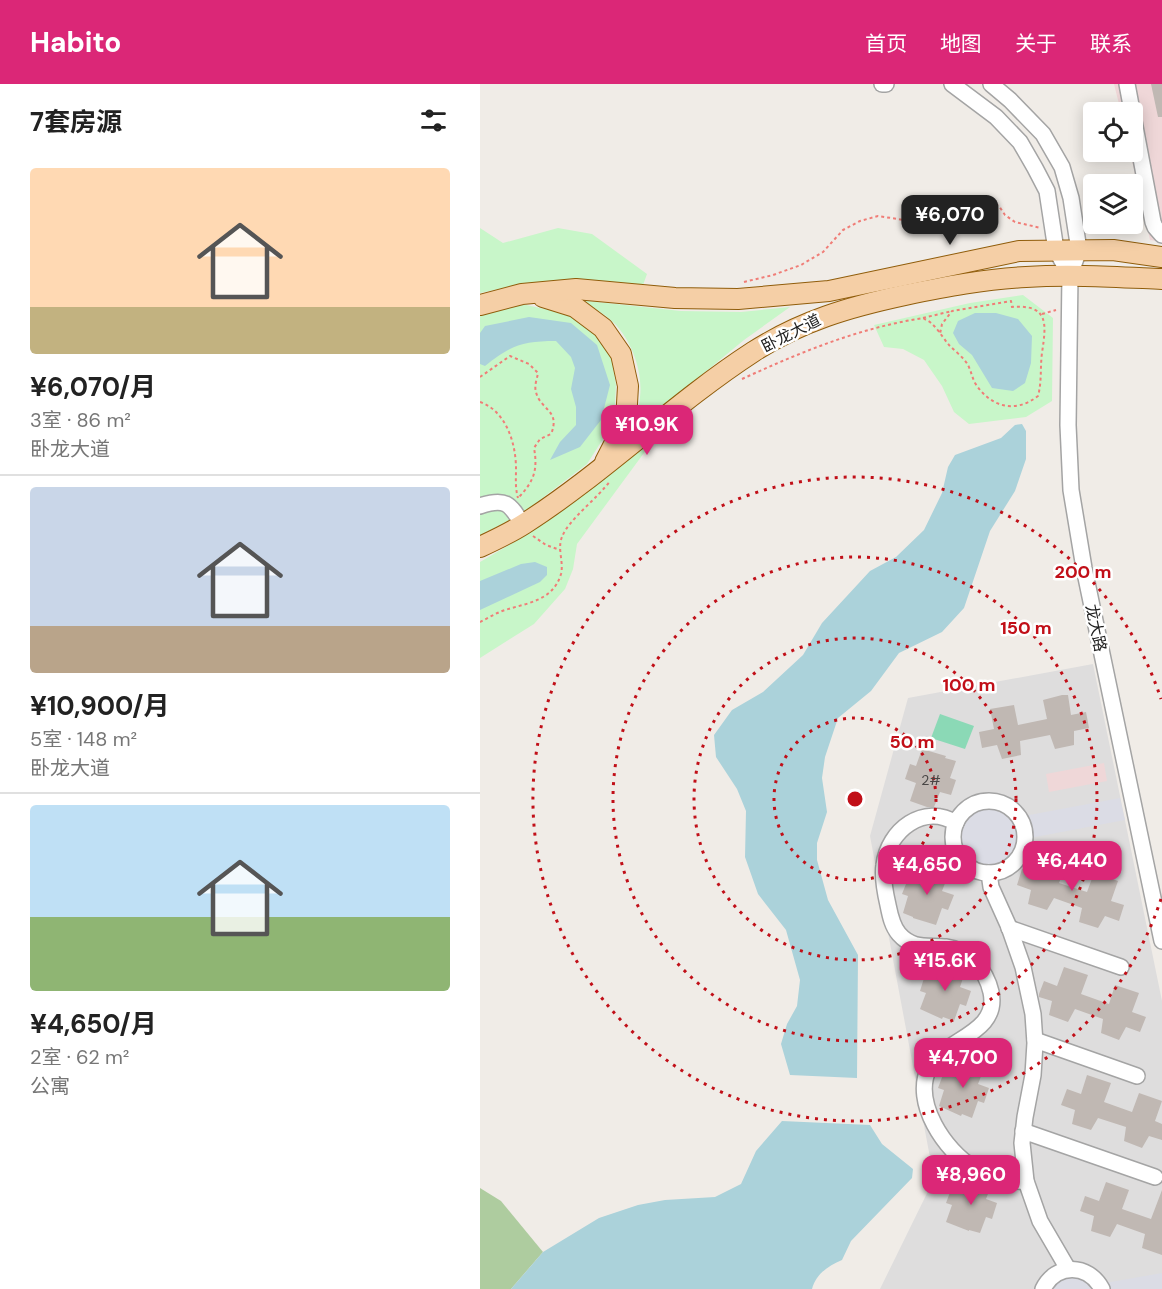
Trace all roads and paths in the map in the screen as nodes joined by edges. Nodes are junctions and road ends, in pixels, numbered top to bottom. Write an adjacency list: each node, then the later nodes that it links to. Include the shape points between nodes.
1 (952, 84): 6 (street, via 996,117 1020,142 1047,191)
2 (991, 84): 7 (street, via 1043,134 1062,167)
3 (1128, 84): 5 (street, via 1153,222)
4 (1045, 229): 11 (path, via 1015,222 999,206 978,200 954,204 916,222 878,216 843,230 823,252 801,265)
5 (1162, 235)
6 (1056, 250): 7 (main road, 卧龙大道); 9 (street); 12 (main road, 卧龙大道, via 980,258 829,291 749,298 675,298 576,289)
7 (1079, 250): 8 (main road, 卧龙大道); 9 (street)
8 (1162, 257)
9 (1070, 275): 10 (main road, 卧龙大道); 20 (main road, 卧龙大道, via 930,290 823,316 755,351 708,384); 29 (street, 龙大路, via 1071,490)
10 (1162, 279)
11 (734, 285)
12 (522, 294): 13 (main road, 卧龙大道); 20 (main road, via 551,298 575,307 603,328 621,354 628,386 626,421)
13 (480, 305)
14 (952, 311): 15 (path); 16 (path); 16 (path, via 1011,301 1012,307 1025,306 1042,314 1046,337 1038,396 1020,405 996,404 983,394 968,364)
15 (923, 318): 16 (path); 18 (path, via 860,331 808,349)
16 (940, 334)
17 (480, 377): 19 (path, via 510,356 529,364 538,373 535,389 539,401 551,411 554,427 534,448 537,463 530,485 518,499 512,441 502,416)
18 (738, 381)
19 (480, 402)
20 (609, 471): 22 (main road, 卧龙大道); 24 (path, via 603,491 568,526)
21 (480, 506): 22 (street, via 504,502)
22 (523, 525): 23 (main road, 卧龙大道); 24 (path, via 536,539)
23 (480, 548)
24 (560, 550): 25 (path, via 561,574 555,588 534,602 503,610)
25 (480, 622)
26 (956, 823): 27 (street, via 954,844 959,858 970,868); 27 (street, via 966,810 986,801 1001,803 1018,817 1025,838 1022,852 1006,868); 35 (street, via 935,816 913,820 892,840 884,864 890,915 899,934 911,944 944,946 966,954 979,966 991,992 988,1017 980,1027 930,1065 924,1100 931,1117 961,1158 992,1176)
27 (989, 873): 28 (street)
28 (1009, 928): 30 (street); 31 (street, via 1028,981)
29 (1162, 941)
30 (1121, 967)
31 (1035, 1040): 32 (street); 33 (street)
32 (1137, 1076)
33 (1023, 1131): 34 (street); 35 (street)
34 (1155, 1177)
35 (1026, 1182): 36 (street, via 1040,1221)
36 (1068, 1269): 37 (street, via 1050,1278); 38 (street, via 1089,1273)
37 (1043, 1289)
38 (1102, 1289)

